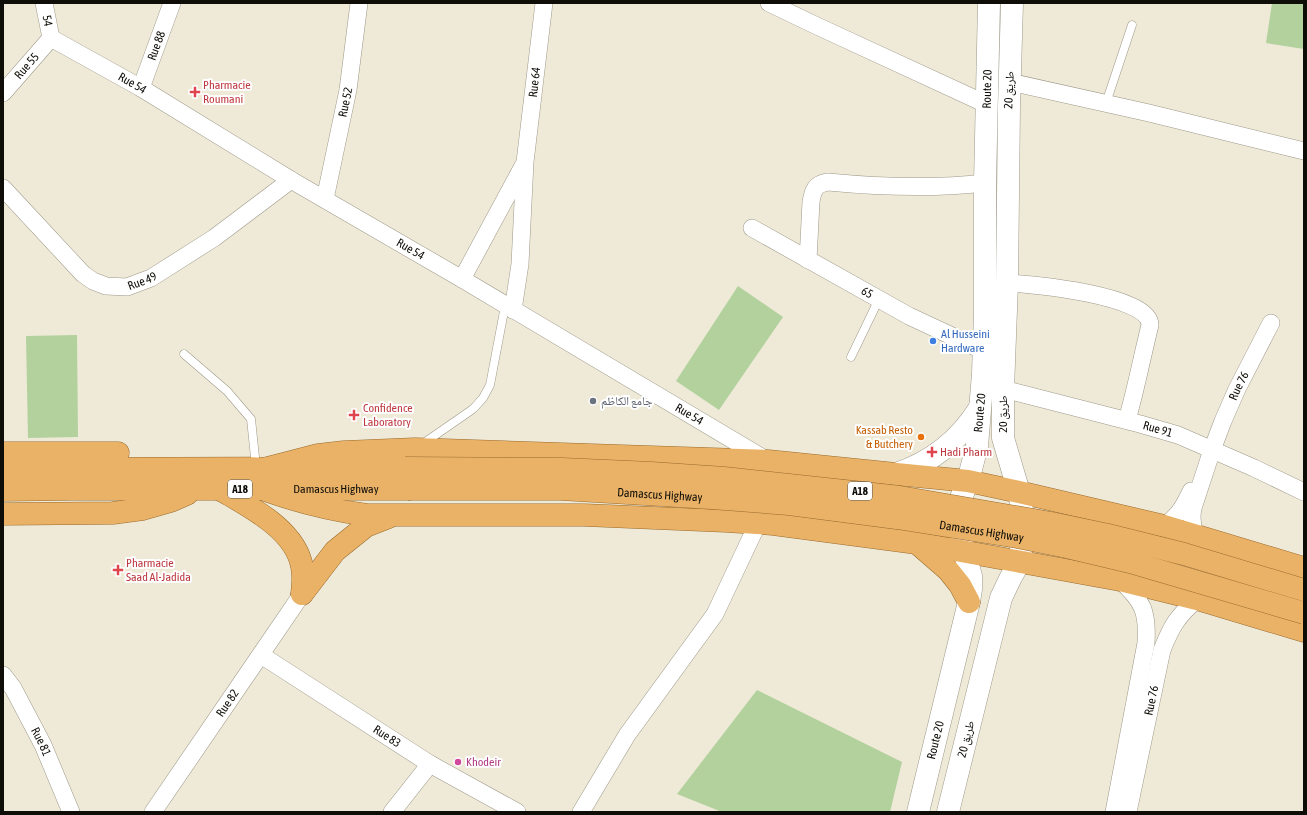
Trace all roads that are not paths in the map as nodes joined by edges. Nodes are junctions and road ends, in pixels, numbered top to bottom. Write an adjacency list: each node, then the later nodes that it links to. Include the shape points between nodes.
1 (44, 3): 9 (street, 54)
2 (172, 3): 11 (street, Rue 88)
3 (358, 3): 20 (street, Rue 52, via 348,90)
4 (544, 3): 16 (street, Rue 64)
5 (769, 3): 14 (street)
6 (989, 3): 14 (main road, Route 20)
7 (1012, 3): 10 (main road, طريق 20)
8 (1132, 25): 13 (lane)
9 (52, 38): 11 (street, Rue 54); 12 (street, Rue 55)
10 (1010, 82): 13 (street); 24 (main road, طريق 20)
11 (141, 88): 17 (street, Rue 54)
12 (3, 93)
13 (1106, 103): 15 (street)
14 (986, 104): 18 (main road, Route 20)
15 (1304, 151)
16 (525, 162): 23 (street, Rue 64); 26 (street, Rue 64, via 520,264)
17 (292, 180): 19 (street, Rue 49, via 214,238 150,278 127,287 106,286 83,274); 20 (street, Rue 54)
18 (985, 183): 22 (street, via 917,186 822,183 816,186 811,202); 28 (main road, Route 20)
19 (3, 188)
20 (325, 200): 23 (street, Rue 54)
21 (752, 228): 22 (street, 65)
22 (808, 260): 25 (street, 65)
23 (462, 279): 26 (street, Rue 54)
24 (1007, 283): 31 (main road, طريق 20); 33 (street, via 1026,283 1096,295 1126,304 1148,317 1150,325)
25 (879, 299): 28 (street, 65); 30 (lane)
26 (509, 308): 35 (lane, via 490,385 483,398 473,409); 39 (street, Rue 54)
27 (1271, 323): 37 (street, Rue 76, via 1237,389)
28 (984, 351): 32 (main road, Route 20)
29 (184, 354): 41 (lane, via 227,391 251,419)
30 (851, 357)
31 (1003, 389): 33 (street, Rue 91); 36 (main road, طريق 20)
32 (979, 409): 34 (main road, Route 20); 43 (main road, via 964,431 944,449 922,464)
33 (1127, 420): 37 (street, Rue 91, via 1178,435)
34 (977, 446): 36 (main road, via 994,453); 44 (main road, Route 20)
35 (415, 449): 39 (highway); 41 (highway, via 331,454)
36 (1005, 449): 49 (main road, طريق 20)
37 (1212, 450): 50 (street, Rue 91); 54 (street, Rue 76, via 1184,507); 55 (street, Rue 76, via 1191,517)
38 (3, 453): 40 (highway, via 126,453 178,460)
39 (768, 461): 43 (highway)
40 (203, 468): 41 (highway, Damascus Highway / A18); 42 (highway, Damascus Highway / A18)
41 (262, 468): 61 (highway, Damascus Highway / A18, bridge, via 562,468 724,478 887,495 944,503 1108,535 1184,554)
42 (3, 469)
43 (896, 474): 44 (highway)
44 (968, 482): 49 (highway); 57 (main road, Route 20, via 961,498 958,516)
45 (199, 489): 46 (highway, Damascus Highway / A18); 48 (highway, Damascus Highway / A18); 51 (highway, via 172,501 143,509 113,513)
46 (220, 489): 47 (highway, Damascus Highway / A18); 62 (highway, via 263,515 293,544 302,566)
47 (262, 489): 52 (highway, via 333,510); 65 (highway, Damascus Highway / A18, bridge, via 560,489 789,504 1017,537 1067,547 1130,562)
48 (3, 490)
49 (1019, 492): 54 (highway); 58 (main road, طريق 20, via 1023,527)
50 (1304, 492)
51 (3, 514)
52 (394, 515): 53 (highway, via 584,515); 62 (highway, via 366,526 334,551)
53 (758, 523): 56 (highway); 77 (street, via 715,614 627,735)
54 (1164, 526): 55 (highway)
55 (1195, 535): 59 (highway)
56 (917, 543): 57 (highway); 64 (highway, via 948,570)
57 (963, 550): 58 (highway); 64 (main road, Route 20, via 971,576)
58 (1020, 561): 60 (highway); 79 (main road, طريق 20, via 1001,598)
59 (1304, 568)
60 (1120, 580): 63 (highway); 68 (street, Rue 76, via 1134,592 1143,607 1147,625)
61 (1304, 590)
62 (302, 594): 67 (street, Rue 82)
63 (1196, 599): 66 (highway); 69 (street, Rue 76, via 1181,613 1170,630 1162,650)
64 (969, 602): 78 (main road, Route 20)
65 (1304, 613)
66 (1304, 632)
67 (261, 655): 72 (street, Rue 83); 74 (street, Rue 82)
68 (1142, 664): 69 (street); 71 (street, Rue 76)
69 (1159, 668): 82 (street, Rue 76)
70 (3, 675): 73 (street, Rue 81, via 13,688 43,745)
71 (1124, 759): 80 (street, Rue 76); 81 (street, Rue 76)
72 (430, 764): 75 (street); 76 (street, Rue 83)
73 (71, 812)
74 (153, 812)
75 (392, 812)
76 (518, 812)
77 (581, 812)
78 (918, 812)
79 (948, 812)
80 (1114, 812)
81 (1125, 812)
82 (1128, 812)

